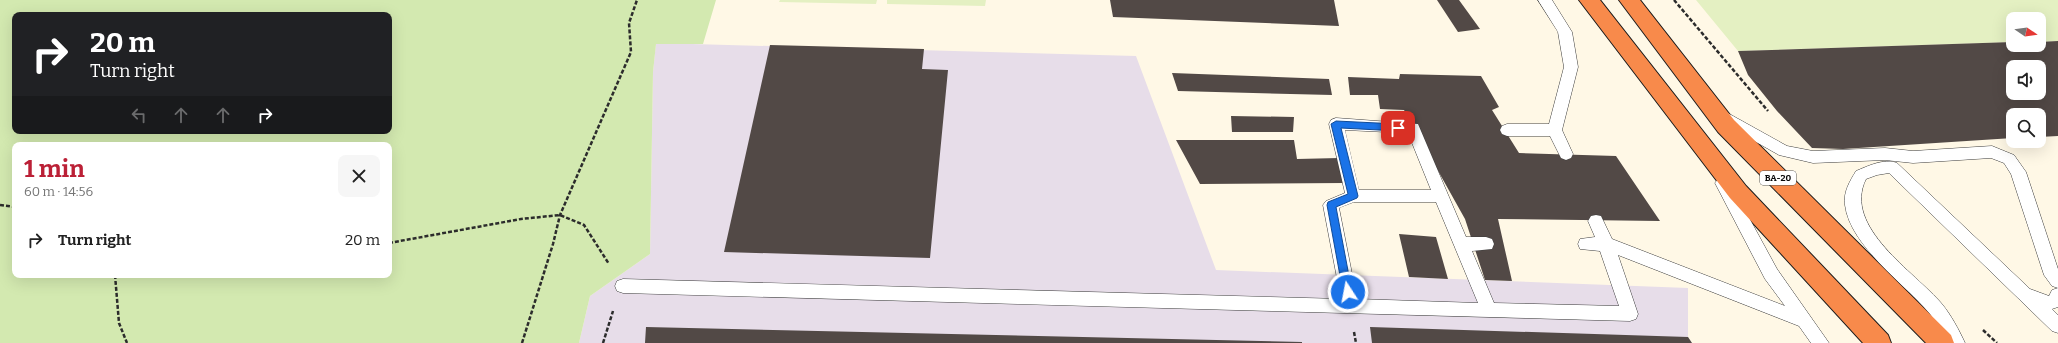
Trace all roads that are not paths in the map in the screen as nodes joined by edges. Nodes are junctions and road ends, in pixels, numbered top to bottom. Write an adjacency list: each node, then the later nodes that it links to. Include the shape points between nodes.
1 (1545, 0): 6 (lane, via 1566,32 1571,67)
2 (1589, 0): 7 (highway)
3 (1629, 0): 4 (highway, BA-20)
4 (1715, 112): 9 (lane, via 1784,151 1813,157 1885,154); 29 (highway, BA-20)
5 (1506, 130): 6 (lane)
6 (1555, 130): 8 (lane)
7 (1704, 147): 25 (lane, via 1771,274); 28 (highway, via 1738,192)
8 (1566, 154)
9 (1913, 157): 10 (lane); 18 (lane, via 1992,152 2009,159 2018,172)
10 (1892, 167): 20 (lane); 30 (lane, via 1876,169 1861,175 1854,189 1853,208 1865,233 1884,258 1936,309)
11 (1353, 196): 12 (lane); 12 (lane, via 1336,124 1413,128); 23 (lane, via 1331,205)
12 (1442, 196): 14 (lane)
13 (1596, 221): 17 (lane)
14 (1461, 244): 15 (lane); 24 (lane)
15 (1486, 244)
16 (1586, 244): 17 (lane)
17 (1606, 244): 24 (lane, via 1630,314); 25 (lane)
18 (2055, 278): 21 (lane)
19 (623, 286): 23 (lane)
20 (2020, 289): 22 (lane, via 2049,303 2057,300); 26 (lane)
21 (2058, 291)
22 (2058, 295)
23 (1350, 306): 24 (lane)
24 (1489, 310)
25 (1805, 321): 27 (lane)
26 (2058, 326)
27 (1821, 343)
28 (1879, 343)
29 (1942, 343)
30 (1957, 343)

